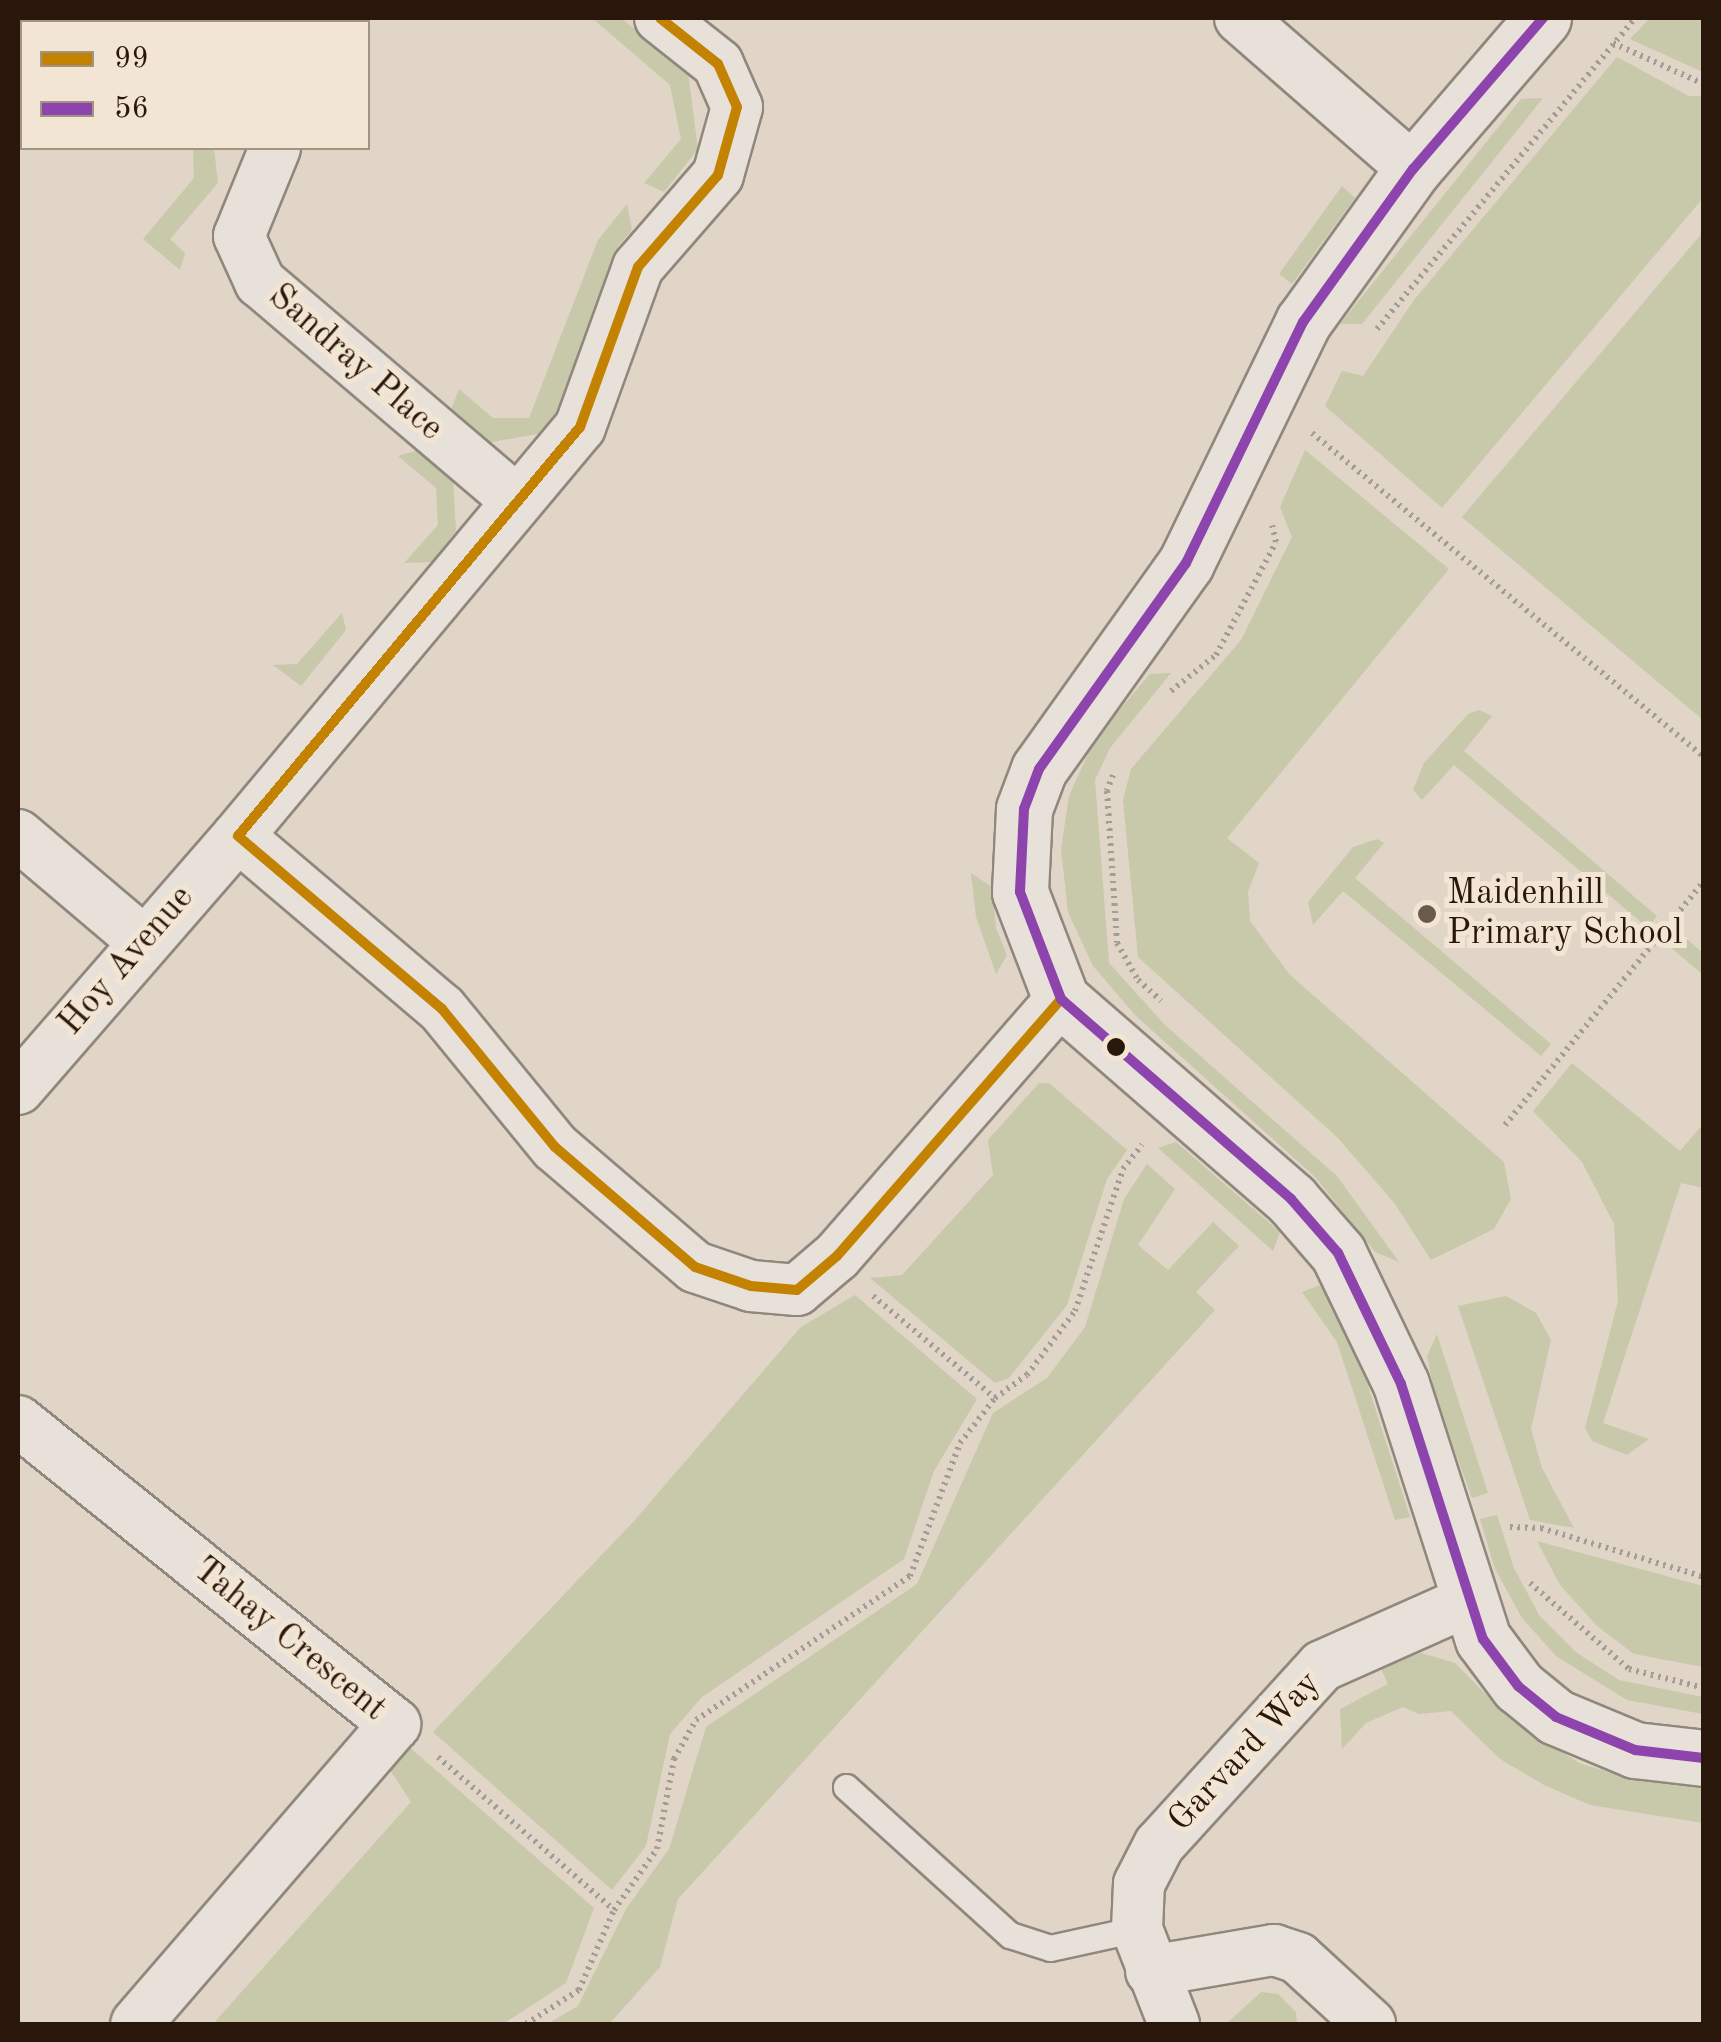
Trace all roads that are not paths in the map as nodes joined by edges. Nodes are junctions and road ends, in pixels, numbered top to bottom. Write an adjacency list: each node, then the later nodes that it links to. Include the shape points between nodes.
1 (660, 18): 6 (street, Hoy Avenue, via 718,64 737,107 732,144 718,175 638,266 580,427)
2 (1240, 18): 5 (street)
3 (1543, 18): 5 (street)
4 (274, 150): 6 (street, Sandray Place, via 239,236 260,282)
5 (1413, 169): 10 (street, via 1302,322 1186,563 1155,615 1059,733 1024,809 1020,892)
6 (517, 501): 8 (street, Hoy Avenue)
7 (18, 835): 9 (street)
8 (238, 836): 9 (street, Hoy Avenue); 10 (street, via 442,1009 555,1147 695,1267 751,1286 798,1290 832,1261)
9 (142, 940): 11 (street, Hoy Avenue)
10 (1061, 999): 13 (street, via 1291,1199 1338,1253 1401,1384)
11 (18, 1088)
12 (18, 1420): 17 (street, Tahay Crescent, via 394,1724)
13 (1468, 1601): 14 (street, via 1483,1639 1518,1686 1556,1717 1634,1750); 16 (street, Garvard Way, via 1322,1666 1159,1845 1140,1884)
14 (1704, 1758)
15 (846, 1787): 16 (lane, via 1010,1935 1050,1948)
16 (1144, 1950): 18 (street, Garvard Way); 19 (street, via 1274,1950 1298,1958)
17 (136, 2024)
18 (1174, 2024)
19 (1370, 2024)

